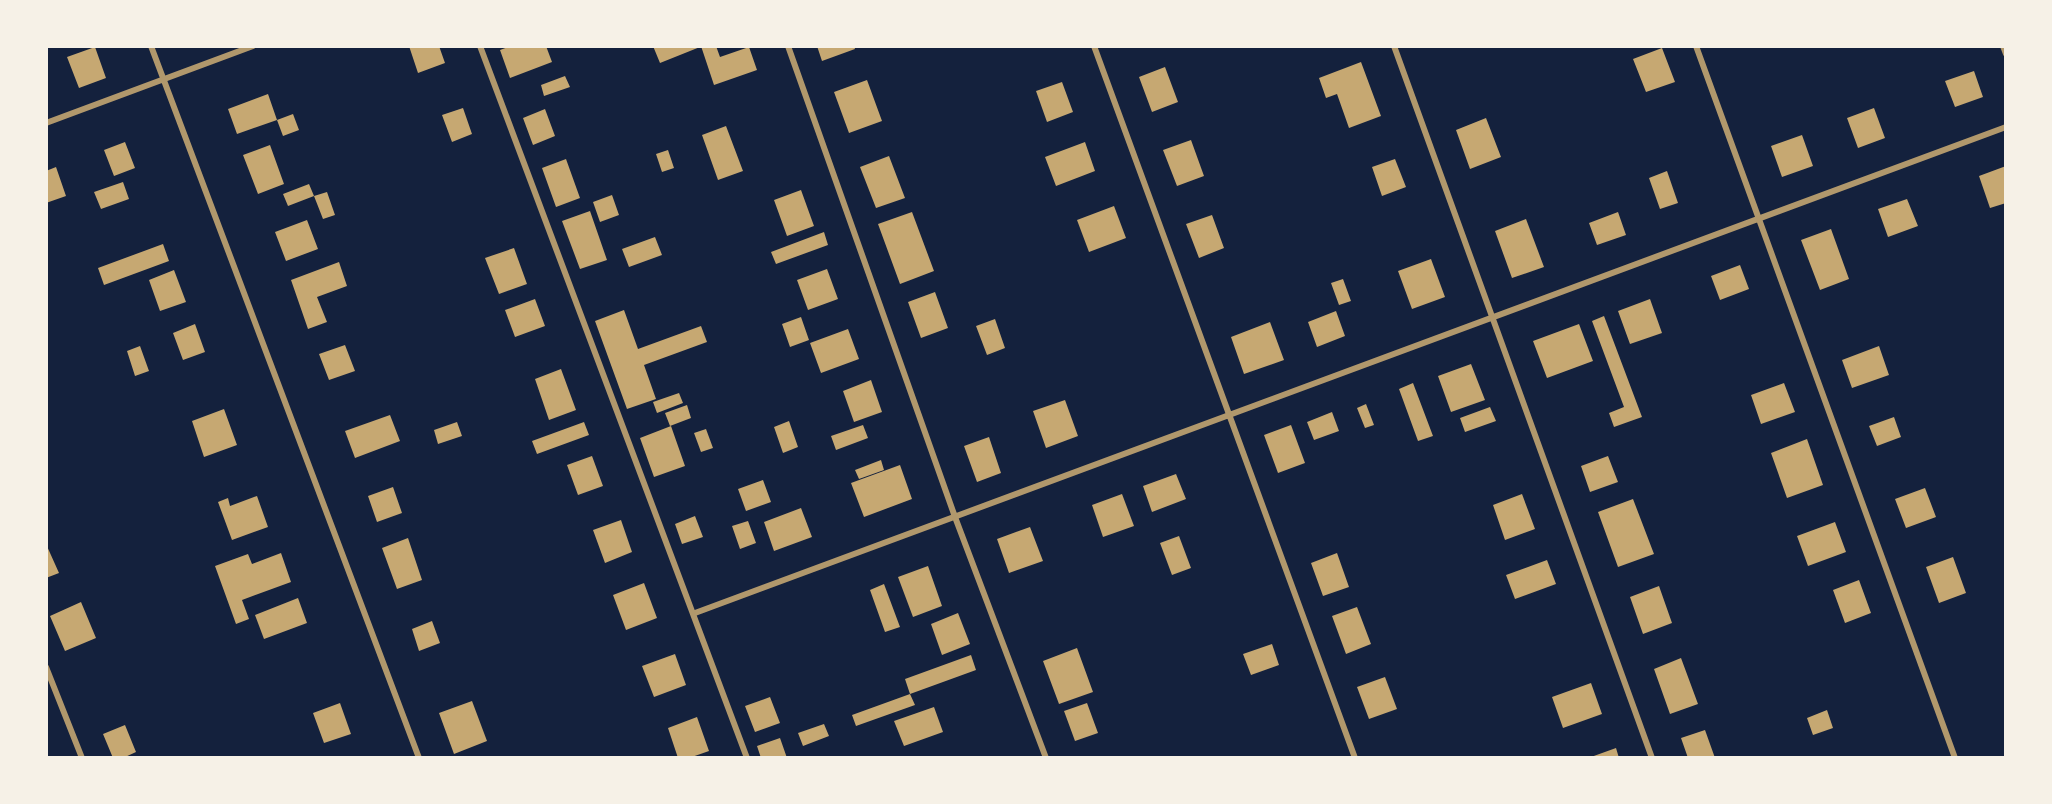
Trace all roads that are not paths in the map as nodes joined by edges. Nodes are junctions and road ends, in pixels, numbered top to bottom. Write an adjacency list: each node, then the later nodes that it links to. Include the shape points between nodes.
1 (151, 46): 10 (street)
2 (253, 46): 10 (street)
3 (480, 46): 17 (street)
4 (788, 46): 16 (street)
5 (1094, 46): 15 (street)
6 (1394, 46): 14 (street)
7 (1696, 46): 13 (street)
8 (2003, 46): 9 (street)
9 (2006, 54)
10 (164, 79): 11 (street); 20 (street)
11 (46, 123)
12 (2006, 127): 13 (street)
13 (1758, 219): 14 (street); 25 (street)
14 (1492, 318): 15 (street); 24 (street)
15 (1229, 416): 16 (street); 23 (street)
16 (955, 517): 17 (street); 22 (street)
17 (695, 614): 21 (street)
18 (46, 667): 19 (street)
19 (82, 758)
20 (419, 758)
21 (747, 758)
22 (1046, 758)
23 (1355, 758)
24 (1652, 758)
25 (1955, 758)

